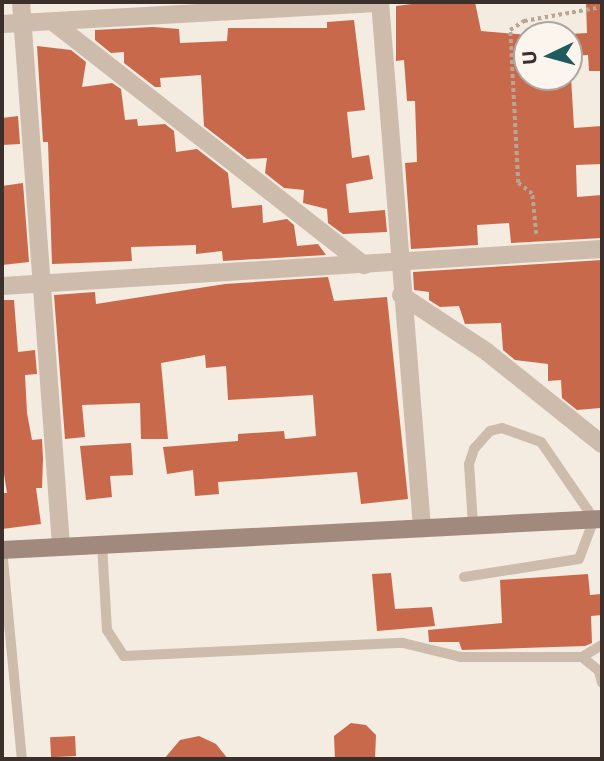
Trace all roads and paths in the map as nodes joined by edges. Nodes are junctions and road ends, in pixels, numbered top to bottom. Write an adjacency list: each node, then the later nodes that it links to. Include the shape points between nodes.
1 (21, 2): 5 (street)
2 (380, 3): 4 (street); 9 (street)
3 (602, 7): 8 (path, via 516,23 510,30 517,183 532,194)
4 (53, 22): 5 (street); 10 (street)
5 (23, 23): 6 (street); 11 (street)
6 (2, 24)
7 (602, 249): 8 (street)
8 (537, 254): 9 (street)
9 (398, 263): 10 (street); 13 (street)
10 (364, 265): 11 (street)
11 (44, 285): 12 (street); 19 (street)
12 (2, 286)
13 (401, 295): 14 (street, via 487,352); 17 (street)
14 (602, 444)
15 (598, 519): 16 (main road); 16 (lane, via 541,442 502,428 490,431 469,464); 21 (lane, via 579,559)
16 (473, 525): 17 (main road)
17 (422, 528): 18 (main road)
18 (102, 544): 19 (main road); 24 (lane, via 107,630 124,656 403,643 461,657)
19 (61, 546): 20 (main road)
20 (2, 550): 22 (lane)
21 (464, 577)
22 (4, 609): 26 (lane)
23 (602, 645): 24 (lane)
24 (582, 657): 25 (lane, via 599,671)
25 (602, 683)
26 (22, 759)

